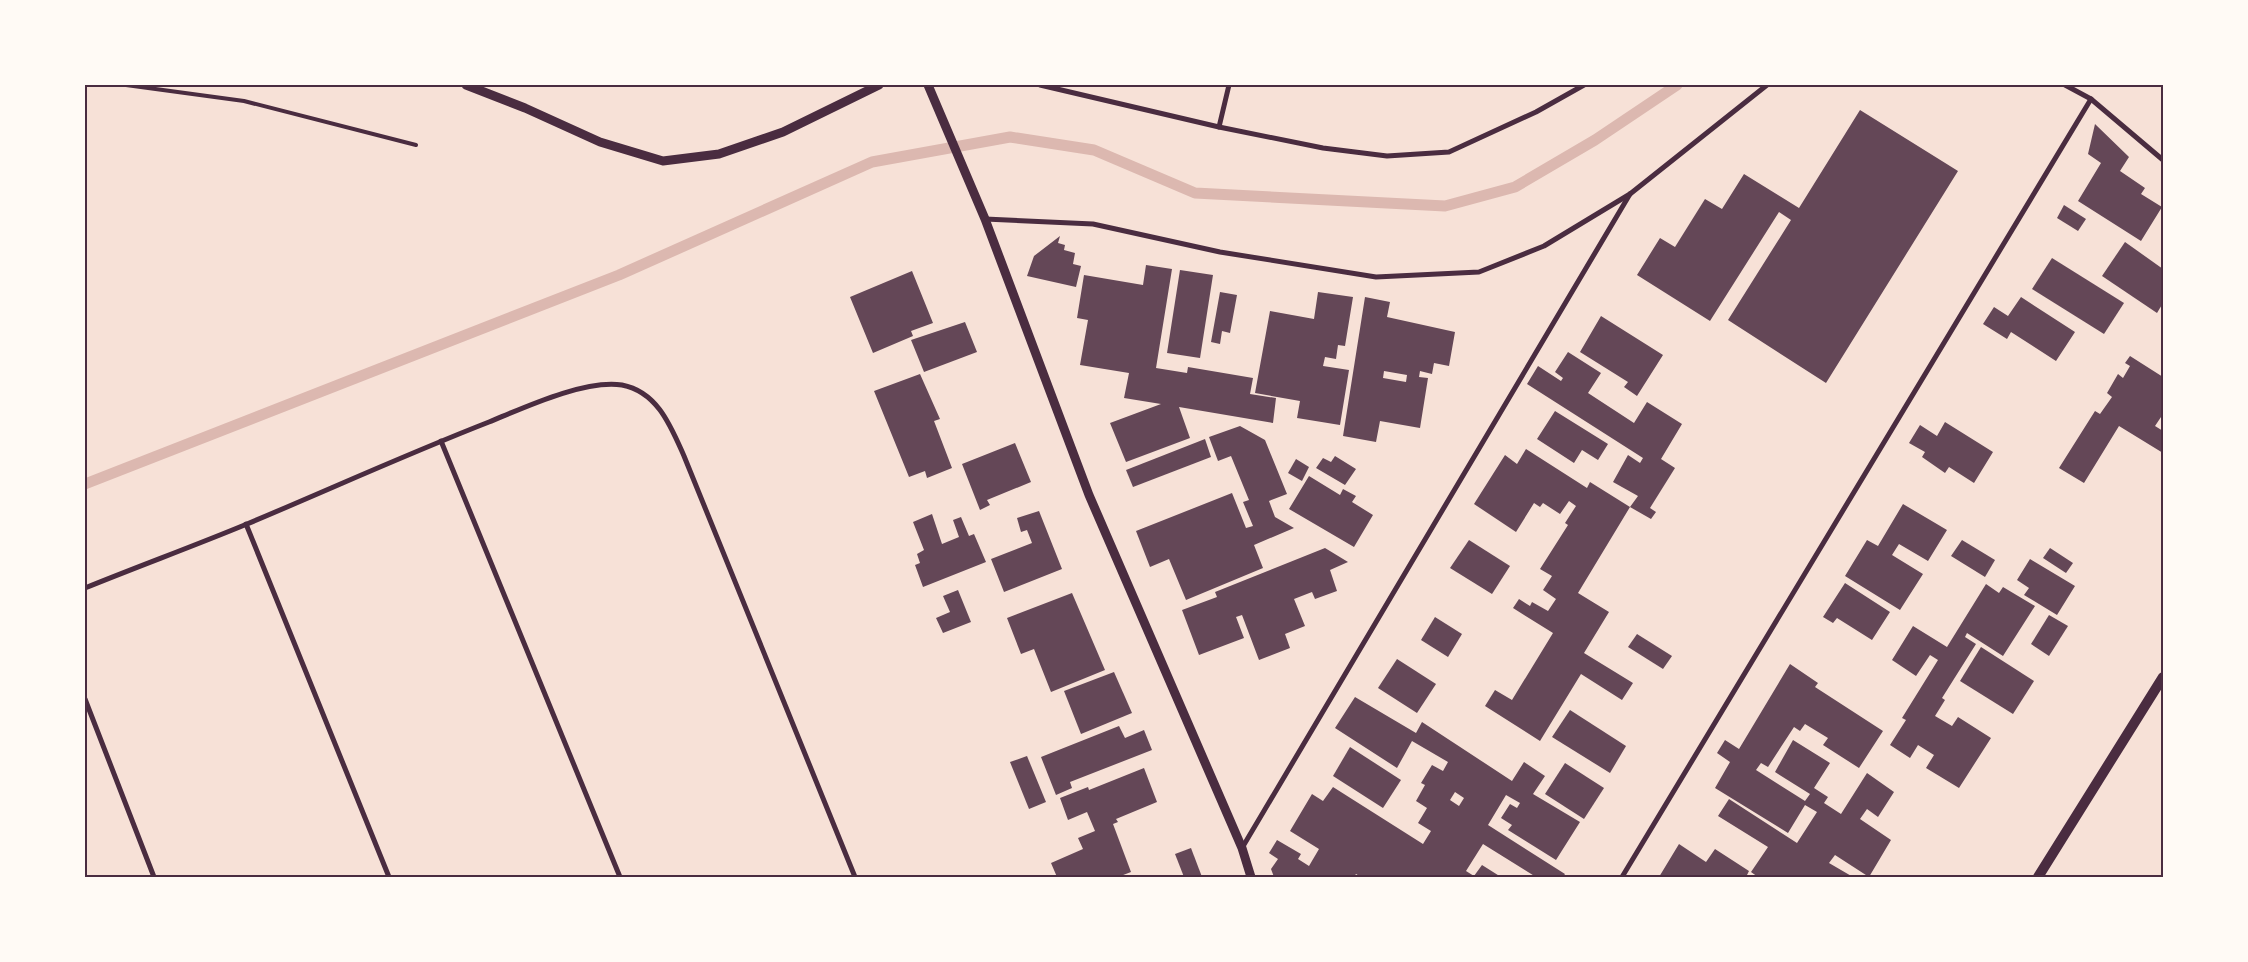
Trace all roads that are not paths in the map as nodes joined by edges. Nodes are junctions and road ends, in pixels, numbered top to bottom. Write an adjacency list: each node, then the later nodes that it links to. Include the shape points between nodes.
1 (126, 85): 12 (lane, via 244,101)
2 (466, 85): 3 (street, via 600,142 663,161 719,154 783,132)
3 (879, 85)
4 (928, 85): 15 (street)
5 (1040, 85): 11 (street)
6 (1229, 85): 11 (street)
7 (1584, 85): 11 (street, via 1536,112 1448,152 1387,156 1323,148)
8 (1767, 85): 14 (street)
9 (2066, 85): 10 (street)
10 (2091, 99): 13 (street); 27 (street)
11 (1219, 127)
12 (416, 145)
13 (2163, 160)
14 (1630, 194): 15 (street, via 1544,246 1479,272 1376,277 1220,252 1093,224); 21 (street)
15 (985, 218): 21 (street, via 1089,495)
16 (441, 441): 17 (street); 24 (street); 25 (street, via 589,386 622,385 653,401 667,419 684,456)
17 (246, 524): 18 (street); 23 (street)
18 (85, 588)
19 (2163, 677): 28 (main road)
20 (85, 699): 22 (street)
21 (1242, 848): 26 (street)
22 (154, 877)
23 (389, 877)
24 (620, 877)
25 (856, 877)
26 (1250, 877)
27 (1622, 877)
28 (2038, 877)

